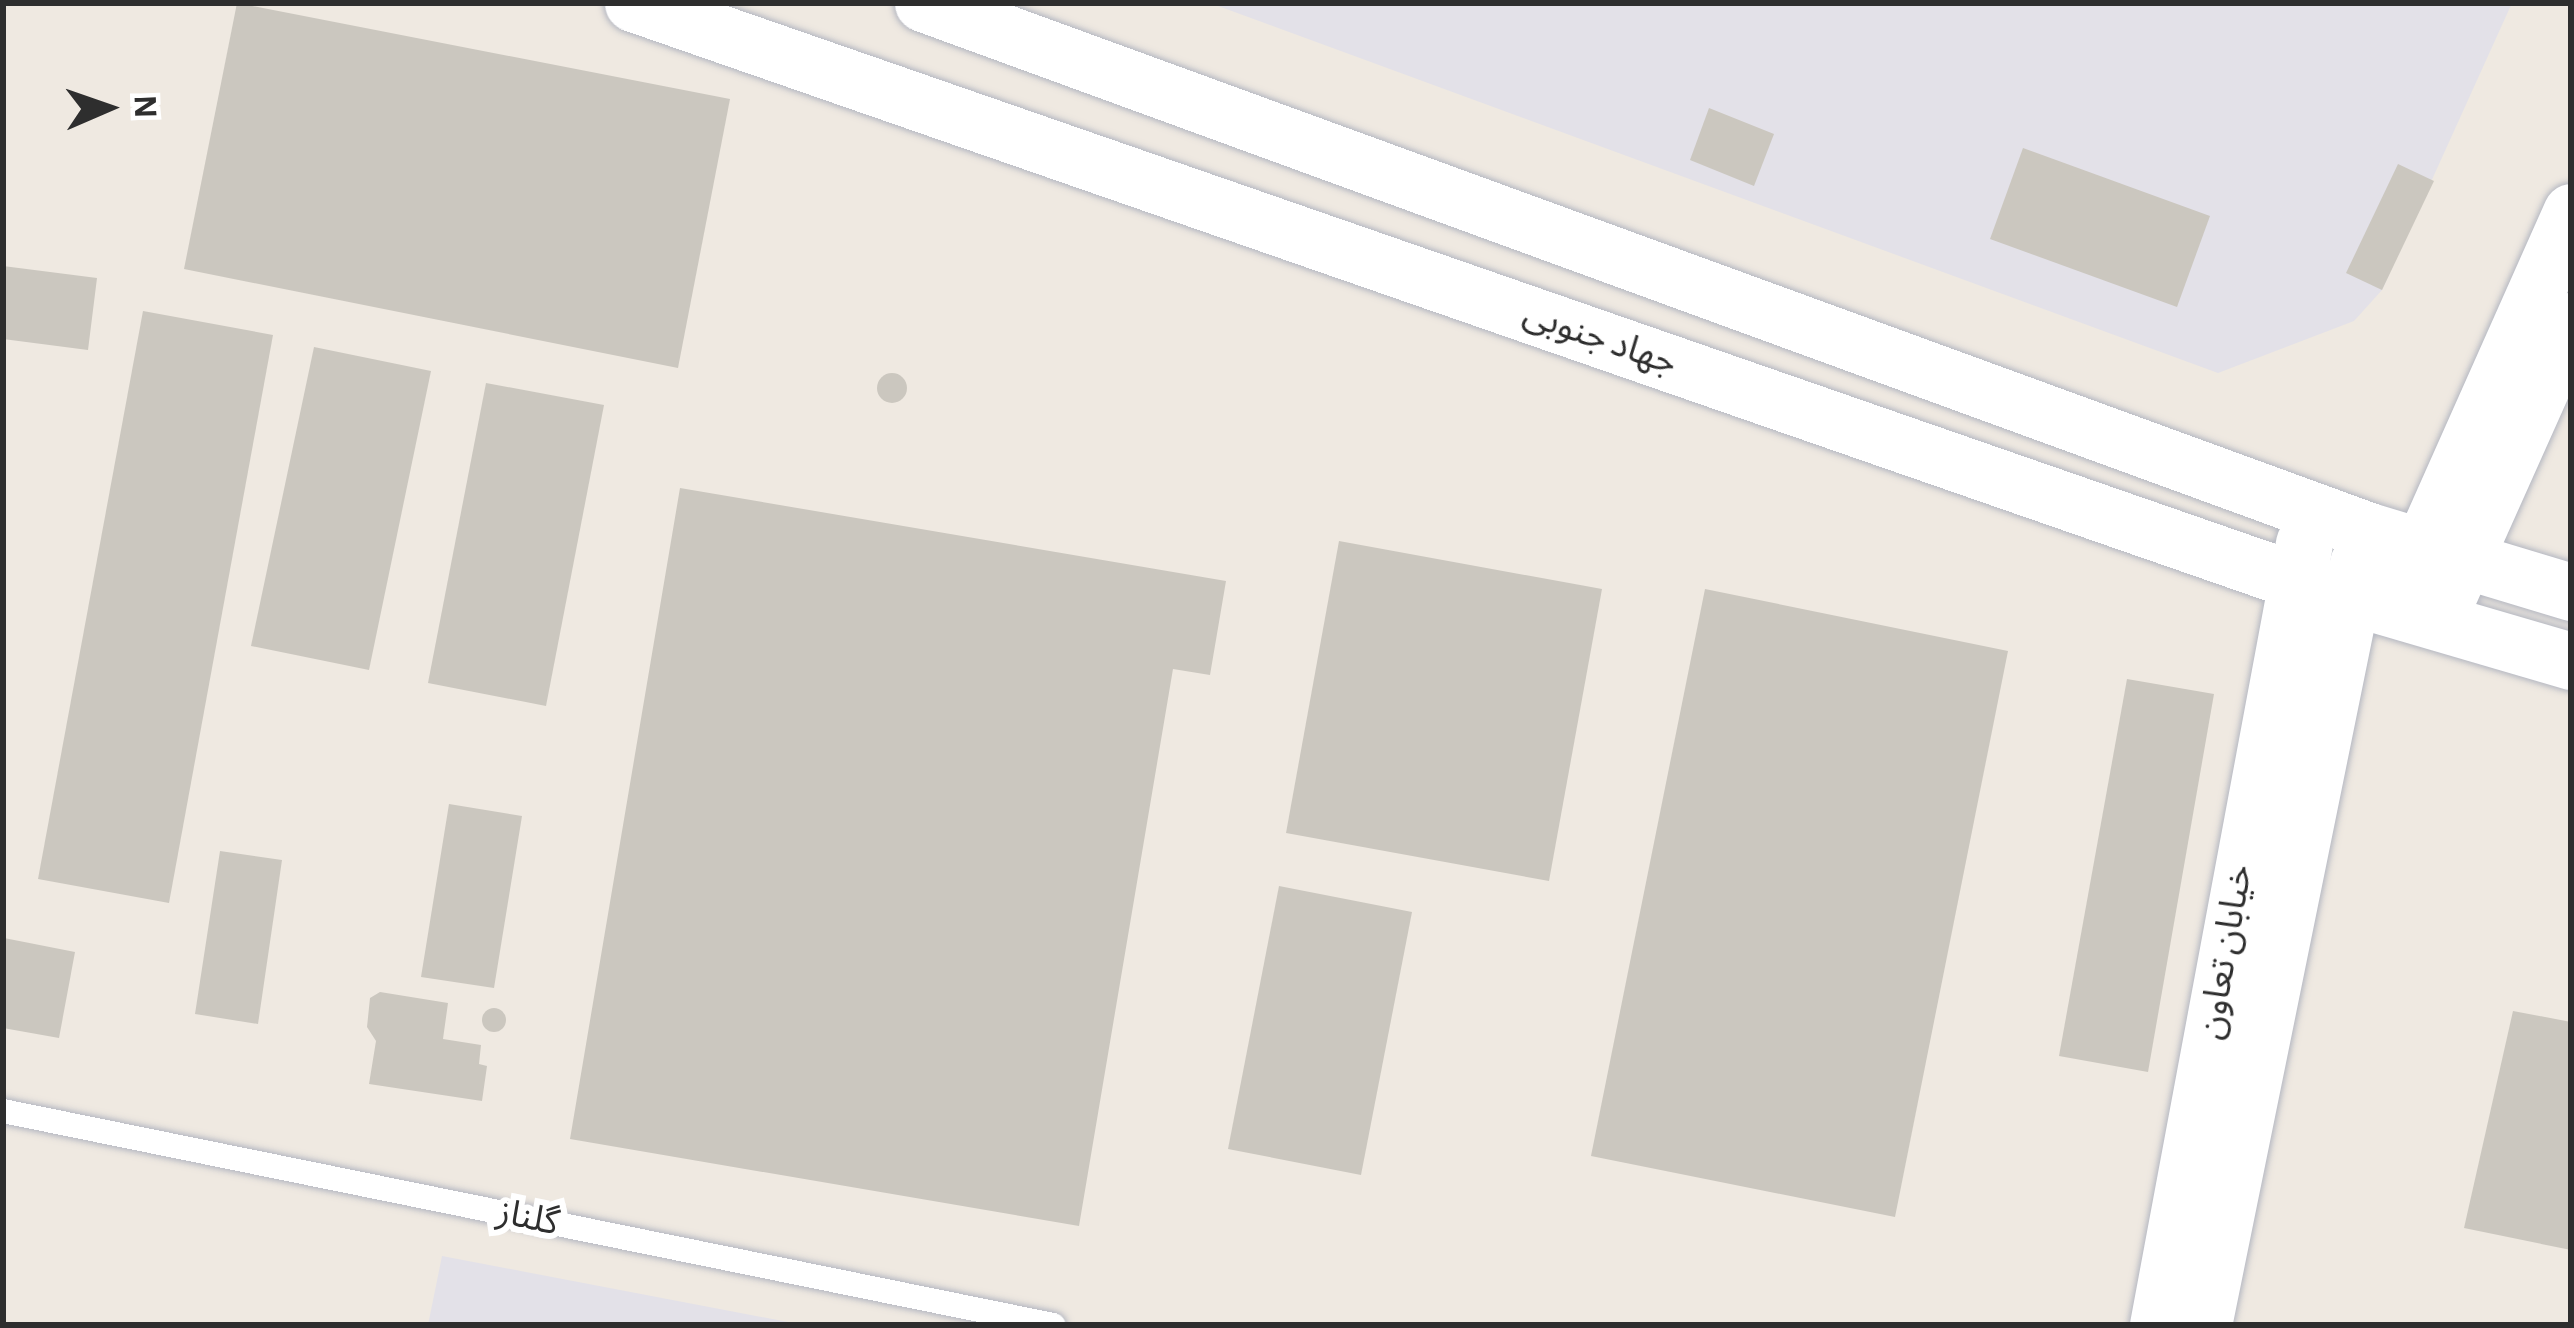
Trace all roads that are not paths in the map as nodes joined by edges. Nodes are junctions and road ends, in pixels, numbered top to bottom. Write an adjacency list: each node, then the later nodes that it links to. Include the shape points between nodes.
1 (633, 3): 7 (street, جهاد جنوبی)
2 (923, 3): 5 (street)
3 (2571, 212): 6 (street)
4 (2571, 321): 6 (street)
5 (2314, 511): 6 (street); 7 (street, خیابان تعاون)
6 (2417, 546): 8 (street); 9 (street, خیابان تعاون)
7 (2294, 580): 9 (street, جهاد جنوبی); 13 (street, خیابان تعاون)
8 (2571, 592)
9 (2394, 611): 10 (street, جهاد جنوبی); 14 (street, خیابان تعاون)
10 (2571, 662)
11 (3, 1111): 12 (lane, گلناز)
12 (1053, 1325)
13 (2158, 1325)
14 (2203, 1325)

